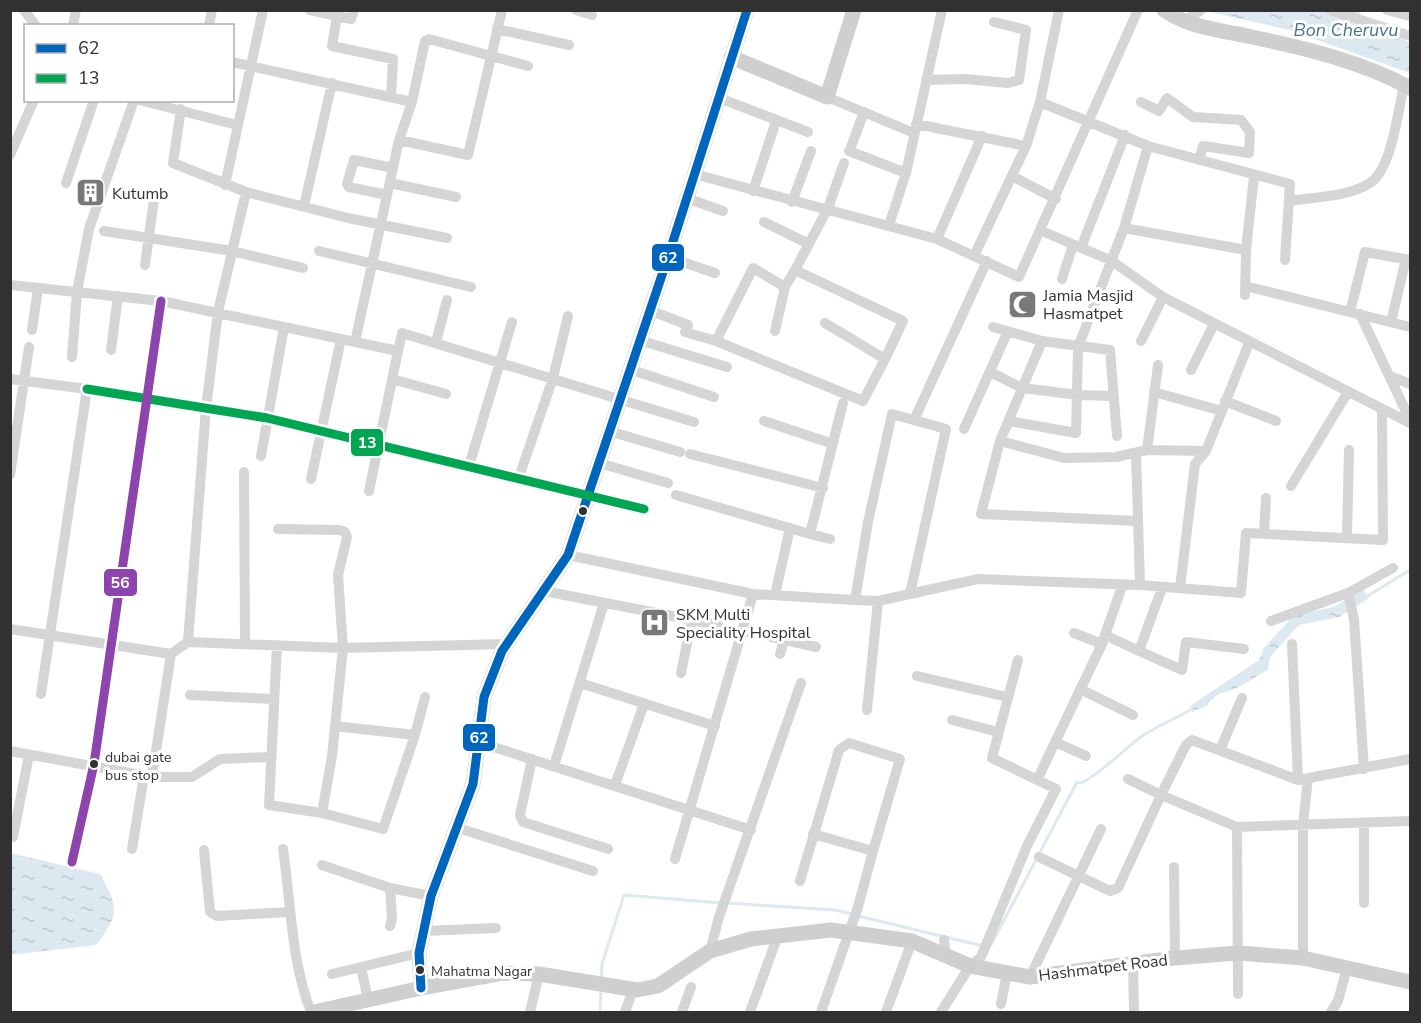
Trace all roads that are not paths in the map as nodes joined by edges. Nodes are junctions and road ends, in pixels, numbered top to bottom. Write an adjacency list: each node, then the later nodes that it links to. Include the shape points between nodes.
1 (24, 10): 21 (street)
2 (263, 10): 29 (street)
3 (310, 10): 17 (street)
4 (354, 10): 17 (street, via 351,19)
5 (502, 10): 22 (street)
6 (576, 10): 16 (street)
7 (747, 10): 26 (street)
8 (854, 10): 34 (street)
9 (942, 10): 30 (street)
10 (1059, 10): 41 (street)
11 (1138, 10): 47 (street)
12 (1164, 10): 20 (street)
13 (1201, 10): 20 (street)
14 (1330, 10): 23 (street)
15 (1387, 10): 18 (street)
16 (592, 15)
17 (337, 16): 33 (street, via 332,45 393,59)
18 (1410, 16)
19 (994, 22): 30 (street, via 1026,30 1019,80)
20 (1184, 22): 32 (street, via 1305,50)
21 (34, 24)
22 (497, 29): 24 (street); 25 (street)
23 (1410, 36)
24 (569, 45)
25 (490, 56): 28 (street); 40 (street, via 425,41); 54 (street, via 468,155)
26 (731, 57): 34 (street); 35 (street)
27 (234, 63): 29 (street)
28 (528, 66)
29 (251, 67): 31 (street); 48 (street)
30 (926, 80): 50 (street)
31 (332, 83): 33 (street); 78 (street)
32 (1407, 87): 76 (street, via 1380,174 1352,190)
33 (391, 97): 40 (street)
34 (827, 97): 44 (street)
35 (719, 98): 45 (street); 63 (street)
36 (33, 102): 49 (street)
37 (93, 102): 67 (street)
38 (135, 102): 111 (street, via 89,229)
39 (146, 102): 43 (street)
40 (412, 102): 54 (street)
41 (1040, 102): 47 (street); 55 (street)
42 (1141, 102): 59 (street, via 1159,111 1167,98 1193,117 1240,120 1250,132 1249,153 1203,146)
43 (181, 109): 48 (street); 68 (street, via 173,163)
44 (864, 112): 50 (street); 62 (street, via 850,149)
45 (776, 121): 51 (street); 70 (street)
46 (10, 122): 49 (street)
47 (1089, 123): 52 (street); 75 (street)
48 (237, 125): 68 (street)
49 (22, 126): 58 (street)
50 (915, 128): 53 (street); 62 (street)
51 (808, 132)
52 (1125, 135): 56 (street); 91 (street)
53 (982, 136): 55 (street); 89 (street)
54 (399, 141): 61 (street)
55 (1026, 146): 64 (street)
56 (1148, 146): 59 (street); 84 (street)
57 (811, 151): 77 (street)
58 (10, 155)
59 (1199, 160): 65 (street)
60 (844, 162): 79 (street)
61 (393, 168): 66 (street); 71 (street, via 354,160 347,184)
62 (906, 173): 83 (street)
63 (694, 174): 70 (street); 73 (street)
64 (1012, 176): 75 (street); 95 (street)
65 (1254, 176): 76 (street, via 1290,184); 93 (street)
66 (388, 180): 71 (street); 72 (street)
67 (66, 183)
68 (225, 185): 69 (street)
69 (246, 192): 78 (street); 94 (street)
70 (753, 192): 77 (street)
71 (387, 195): 82 (street)
72 (456, 197)
73 (686, 198): 80 (street); 96 (street)
74 (154, 199): 87 (street)
75 (1056, 199): 86 (street)
76 (1289, 201): 97 (street)
77 (792, 202): 79 (street)
78 (304, 206): 82 (street)
79 (828, 208): 83 (street); 90 (street)
80 (723, 211)
81 (764, 222): 90 (street)
82 (380, 224): 88 (street); 101 (street)
83 (889, 225): 89 (street)
84 (1124, 228): 93 (street); 100 (street)
85 (104, 231): 87 (street)
86 (1042, 231): 91 (street); 99 (street, via 1019,277)
87 (148, 238): 94 (street); 102 (street)
88 (447, 238)
89 (937, 239): 95 (street)
90 (809, 244): 104 (street)
91 (1077, 246): 100 (street); 106 (street)
92 (319, 250): 101 (street)
93 (1246, 250): 118 (street, via 1245,290)
94 (232, 251): 103 (street); 117 (street)
95 (974, 256): 99 (street)
96 (668, 257): 105 (street); 116 (street)
97 (1285, 260)
98 (1408, 260): 118 (street, via 1365,252); 121 (street)
99 (987, 261): 171 (street)
100 (1112, 261): 113 (street); 139 (street)
101 (373, 263): 108 (street); 135 (street)
102 (145, 265)
103 (303, 268)
104 (795, 270): 109 (street); 143 (street, via 903,321)
105 (715, 273)
106 (1062, 279)
107 (10, 285): 110 (street)
108 (471, 287)
109 (785, 287): 128 (street); 132 (street, via 753,268)
110 (38, 288): 111 (street); 127 (street)
111 (77, 292): 112 (street); 142 (street)
112 (118, 296): 115 (street); 140 (street)
113 (1164, 297): 123 (street); 134 (street)
114 (447, 300): 136 (street)
115 (160, 301): 117 (street); 163 (street)
116 (649, 310): 131 (street); 132 (street, via 688,325 685,332)
117 (218, 312): 124 (street); 168 (street)
118 (1355, 313): 121 (street); 150 (street)
119 (568, 316): 151 (street)
120 (512, 322): 144 (street)
121 (1391, 322): 126 (street)
122 (825, 323): 143 (street)
123 (1214, 324): 137 (street); 148 (street)
124 (285, 327): 130 (street); 170 (street)
125 (993, 327): 129 (street)
126 (1410, 327)
127 (32, 330)
128 (775, 331)
129 (1008, 331): 133 (street); 149 (street)
130 (341, 339): 135 (street); 178 (street)
131 (639, 340): 146 (street); 147 (street)
132 (716, 341): 143 (street, via 863,401)
133 (1042, 341): 139 (street); 156 (street)
134 (1141, 341)
135 (355, 342): 141 (street)
136 (436, 342): 141 (street, via 402,333); 144 (street)
137 (1249, 343): 159 (street); 167 (street)
138 (29, 347): 154 (street)
139 (1078, 347): 161 (street); 162 (street, via 1110,350)
140 (111, 350)
141 (398, 351): 153 (street)
142 (72, 357)
143 (885, 359)
144 (498, 361): 151 (street); 190 (street)
145 (1158, 365): 158 (street)
146 (727, 367)
147 (629, 369): 164 (street); 165 (street)
148 (1191, 370)
149 (990, 372): 156 (street); 177 (street)
150 (1392, 377): 155 (street); 176 (street)
151 (553, 378): 165 (street); 193 (street)
152 (10, 379): 154 (street)
153 (392, 380): 160 (street); 183 (street)
154 (25, 381): 157 (street); 192 (street)
155 (1410, 384)
156 (1022, 388): 161 (street); 173 (street)
157 (87, 389): 163 (street); 230 (street)
158 (1154, 392): 167 (street); 184 (street)
159 (1348, 392): 169 (street); 196 (street)
160 (446, 394)
161 (1078, 395): 162 (street); 173 (street, via 1076,433)
162 (1113, 396): 180 (street)
163 (149, 397): 168 (street); 235 (street)
164 (714, 397)
165 (619, 401): 175 (street); 179 (street)
166 (843, 403): 182 (street)
167 (1223, 406): 174 (street); 186 (street)
168 (206, 408): 170 (street); 233 (street)
169 (1382, 410): 176 (street); 208 (street, via 1383,540)
170 (267, 418): 178 (street); 188 (street)
171 (914, 420): 219 (street, via 946,429); 221 (street, via 892,414)
172 (764, 421): 182 (street)
173 (1009, 421): 181 (street)
174 (1276, 421)
175 (694, 422)
176 (1410, 422)
177 (964, 429)
178 (322, 431): 183 (street); 194 (street)
179 (609, 431): 189 (street); 197 (street)
180 (1117, 436)
181 (1000, 441): 187 (street, via 1064,458); 203 (street, via 981,514)
182 (833, 444): 197 (street)
183 (380, 446): 190 (street); 198 (street)
184 (1148, 450): 186 (street); 187 (street)
185 (1349, 450): 208 (street)
186 (1206, 451): 215 (street, via 1195,464)
187 (1136, 453): 203 (street)
188 (261, 456)
189 (599, 463): 195 (street); 199 (street)
190 (469, 466): 193 (street)
191 (244, 472): 234 (street)
192 (10, 475)
193 (519, 477): 199 (street)
194 (311, 480)
195 (668, 483)
196 (1291, 486)
197 (824, 488): 206 (street)
198 (369, 492)
199 (589, 494): 202 (street); 210 (street)
200 (676, 495): 205 (street)
201 (1266, 498): 207 (street)
202 (644, 509)
203 (1137, 521): 212 (street)
204 (278, 528): 240 (street, via 345,532 338,575)
205 (790, 528): 206 (street); 220 (street)
206 (810, 534): 209 (street)
207 (1264, 534): 208 (street); 215 (street, via 1246,533 1240,593)
208 (1347, 537)
209 (830, 539)
210 (568, 555): 216 (street); 218 (street)
211 (1393, 568): 217 (street)
212 (1140, 585): 213 (street); 214 (street)
213 (1122, 586): 219 (street, via 978,579); 232 (street)
214 (1162, 588): 215 (street); 242 (street)
215 (1180, 588)
216 (544, 591): 223 (street); 236 (street)
217 (1348, 593): 225 (street); 276 (street, via 1354,619)
218 (753, 594): 220 (street); 228 (street)
219 (910, 594): 222 (street)
220 (775, 595): 221 (street)
221 (855, 600): 222 (street)
222 (878, 601): 258 (street)
223 (604, 603): 224 (street); 249 (street)
224 (692, 619): 226 (street); 246 (street)
225 (1271, 621)
226 (718, 625)
227 (10, 629): 230 (street)
228 (744, 631): 231 (street); 262 (street)
229 (1074, 633): 232 (street)
230 (51, 636): 235 (street); 251 (street)
231 (784, 640): 239 (street); 244 (street)
232 (1104, 640): 242 (street); 250 (street)
233 (188, 642): 234 (street); 243 (street)
234 (245, 643): 238 (street)
235 (112, 644): 243 (street); 274 (street)
236 (507, 644): 240 (street); 265 (street, via 484,697)
237 (1292, 644): 280 (street)
238 (277, 645): 240 (street); 256 (street)
239 (816, 647)
240 (343, 648): 261 (street)
241 (1244, 649): 242 (street, via 1186,642 1182,670)
242 (1139, 651)
243 (171, 654): 277 (street)
244 (780, 654)
245 (1018, 660): 254 (street)
246 (681, 673)
247 (917, 676): 254 (street)
248 (801, 682): 292 (street)
249 (580, 683): 257 (street); 275 (street)
250 (1080, 689): 259 (street); 266 (street)
251 (41, 694)
252 (190, 695): 256 (street)
253 (425, 697): 264 (street)
254 (1007, 697): 263 (street)
255 (1242, 698): 267 (street)
256 (273, 699): 271 (street)
257 (644, 704): 262 (street); 281 (street)
258 (867, 710)
259 (1133, 715)
260 (952, 720): 263 (street)
261 (335, 726): 264 (street); 285 (street)
262 (715, 726): 284 (street)
263 (998, 732): 278 (street, via 992,758)
264 (415, 735): 285 (street, via 383,829)
265 (478, 742): 272 (street); 289 (street, via 473,784)
266 (1055, 742): 270 (street); 278 (street)
267 (1220, 750): 280 (street); 282 (street, via 1192,740)
268 (10, 751): 269 (street)
269 (29, 755): 274 (street); 283 (street)
270 (1086, 756)
271 (270, 758): 277 (street, via 220,759 192,777); 285 (street, via 269,805)
272 (532, 759): 275 (street); 297 (street, via 520,815 523,822)
273 (1410, 759): 276 (street)
274 (94, 764): 277 (street); 302 (street)
275 (555, 766): 281 (street)
276 (1364, 769): 280 (street)
277 (148, 776): 295 (street)
278 (1038, 778): 323 (street, via 1056,789)
279 (1128, 779): 282 (street)
280 (1303, 779): 288 (street)
281 (615, 785): 284 (street)
282 (1161, 795): 290 (street); 306 (street, via 1118,888 1110,891)
283 (14, 809): 294 (street)
284 (691, 810): 292 (street); 301 (street)
285 (322, 813)
286 (1410, 821): 287 (street)
287 (1364, 823): 288 (street); 310 (street)
288 (1303, 825): 290 (street); 322 (street)
289 (455, 827): 305 (street); 309 (street)
290 (1237, 827): 320 (street)
291 (1101, 829): 306 (street)
292 (751, 830): 318 (street)
293 (813, 834): 299 (street); 299 (street, via 840,750 845,744 860,745 900,759); 307 (street)
294 (13, 837)
295 (132, 849)
296 (283, 849): 311 (street)
297 (608, 849)
298 (204, 850): 311 (street, via 210,912 217,916)
299 (873, 851): 313 (street)
300 (1039, 857): 306 (street)
301 (675, 859)
302 (72, 862)
303 (322, 865): 308 (street)
304 (1174, 867): 321 (street)
305 (593, 871)
306 (1078, 876): 330 (street)
307 (800, 881)
308 (390, 888): 309 (street); 312 (street)
309 (431, 896): 315 (street)
310 (1364, 903)
311 (290, 912): 338 (street, via 305,995)
312 (390, 926)
313 (852, 926): 316 (street, Hashmatpet Road); 317 (street, Hashmatpet Road); 343 (street)
314 (496, 928): 315 (street)
315 (424, 931): 319 (street)
316 (777, 938): 318 (street, Hashmatpet Road, via 751,939); 342 (street)
317 (912, 941): 323 (street, Hashmatpet Road, via 945,947); 344 (street)
318 (710, 951): 334 (street, Hashmatpet Road, via 658,986)
319 (420, 953): 325 (street); 332 (street)
320 (1238, 953): 321 (street, Hashmatpet Road); 322 (street, Hashmatpet Road); 335 (street)
321 (1175, 958): 324 (street, Hashmatpet Road)
322 (1303, 958): 326 (street, Hashmatpet Road)
323 (976, 962): 327 (street, Hashmatpet Road); 345 (street)
324 (1133, 963): 330 (street, Hashmatpet Road); 346 (street)
325 (361, 967): 328 (street); 336 (street)
326 (1347, 968): 331 (street, Hashmatpet Road); 347 (street)
327 (1007, 973): 330 (street, Hashmatpet Road); 337 (street)
328 (332, 974)
329 (539, 974): 332 (street, Hashmatpet Road, via 503,973); 334 (street, Hashmatpet Road); 339 (street)
330 (1030, 977)
331 (1410, 982)
332 (421, 987): 336 (street, Hashmatpet Road)
333 (691, 987): 341 (street)
334 (628, 988): 340 (street)
335 (1238, 994)
336 (368, 1000): 338 (street, Hashmatpet Road)
337 (1001, 1004)
338 (313, 1012)
339 (530, 1012)
340 (625, 1012)
341 (682, 1012)
342 (750, 1012)
343 (821, 1012)
344 (886, 1012)
345 (941, 1012)
346 (1134, 1012)
347 (1331, 1012)

